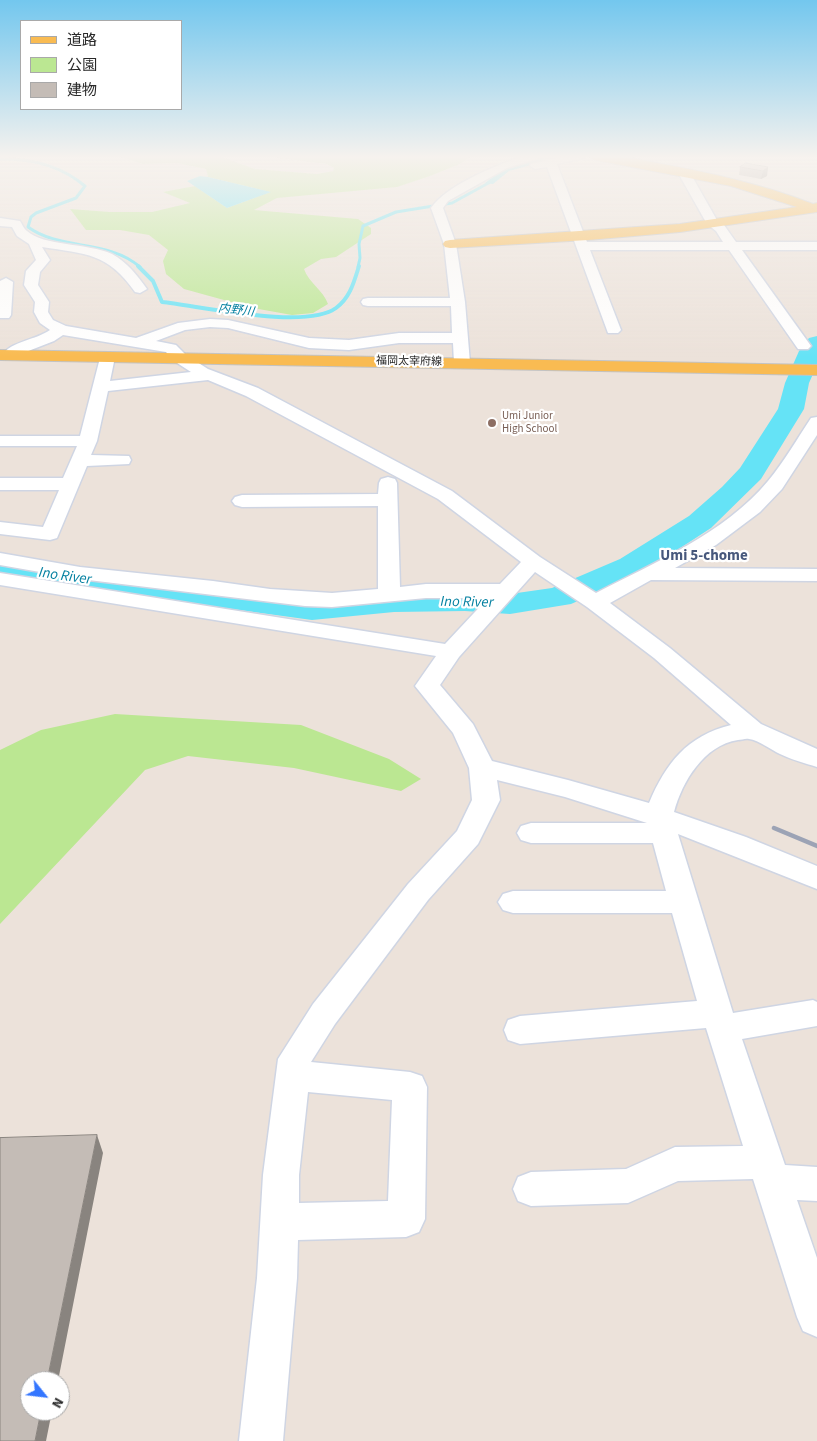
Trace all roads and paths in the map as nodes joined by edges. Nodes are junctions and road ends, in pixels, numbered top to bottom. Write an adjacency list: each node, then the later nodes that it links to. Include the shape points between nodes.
1 (10, 223): 8 (street, via 16,224 21,233)
2 (444, 223): 9 (street)
3 (573, 223): 7 (street)
4 (714, 223): 6 (street)
5 (733, 223): 6 (main road)
6 (716, 226): 7 (main road); 11 (street)
7 (580, 241): 9 (main road); 10 (street); 23 (street)
8 (35, 242): 17 (street, via 44,260); 18 (street, via 85,249 109,258 126,268)
9 (450, 244): 20 (street)
10 (625, 246): 11 (street); 13 (street)
11 (733, 246): 12 (street); 15 (street)
12 (817, 246)
13 (633, 261)
14 (725, 261): 15 (street)
15 (744, 261): 26 (street)
16 (2, 276): 17 (street); 21 (street)
17 (32, 276): 22 (street, via 31,285 42,302 44,318)
18 (140, 289)
19 (368, 302): 20 (street)
20 (458, 302): 24 (street)
21 (4, 315)
22 (60, 330): 25 (street); 27 (street, via 49,338)
23 (613, 330)
24 (460, 338): 25 (street, via 399,338 349,345 309,343 228,324 210,323 182,326); 30 (street)
25 (139, 342): 29 (street, via 171,348)
26 (804, 346)
27 (5, 355): 28 (main road, 福岡太宰府線)
28 (108, 357): 29 (main road, 福岡太宰府線); 33 (street)
29 (180, 358): 30 (main road, 福岡太宰府線); 32 (street)
30 (462, 363): 31 (main road, 福岡太宰府線)
31 (817, 370)
32 (210, 375): 33 (street); 39 (street, via 252,392)
33 (100, 387): 36 (street)
34 (817, 422): 47 (street, via 775,485 753,508 709,541)
35 (0, 441): 36 (street)
36 (88, 441): 38 (street)
37 (122, 460): 38 (street)
38 (80, 461): 41 (street)
39 (393, 465): 42 (street, via 387,471); 46 (street, via 445,495)
40 (0, 484): 41 (street)
41 (70, 484): 44 (street, via 50,534)
42 (388, 500): 43 (street); 50 (street)
43 (242, 501)
44 (0, 528)
45 (0, 559): 51 (street, via 80,573 305,599 426,591)
46 (533, 561): 51 (street); 52 (street)
47 (647, 574): 48 (street); 52 (street)
48 (817, 575)
49 (0, 579): 54 (street)
50 (389, 591)
51 (506, 591): 53 (street)
52 (595, 602): 56 (street, via 662,653)
53 (488, 611): 54 (street, via 423,607 329,614 314,618); 55 (street)
54 (304, 627): 55 (street)
55 (451, 652): 58 (street, via 427,686 464,730)
56 (752, 730): 57 (street); 59 (street, via 723,735 691,754 663,798)
57 (817, 758)
58 (482, 768): 59 (street, via 518,776); 67 (street, via 486,800 468,837 418,892 324,1014 295,1059)
59 (661, 825): 60 (street); 61 (street, via 748,848); 63 (street)
60 (532, 833)
61 (817, 878)
62 (513, 902): 63 (street)
63 (684, 902): 65 (street)
64 (813, 1014): 65 (street)
65 (720, 1021): 66 (street); 68 (street)
66 (520, 1030)
67 (292, 1076): 71 (street); 71 (street, via 410,1087 406,1219)
68 (768, 1172): 69 (street); 70 (street, via 675,1164 628,1186); 72 (street)
69 (817, 1184)
70 (531, 1189)
71 (279, 1222): 73 (street, via 277,1278)
72 (817, 1317)
73 (261, 1441)

